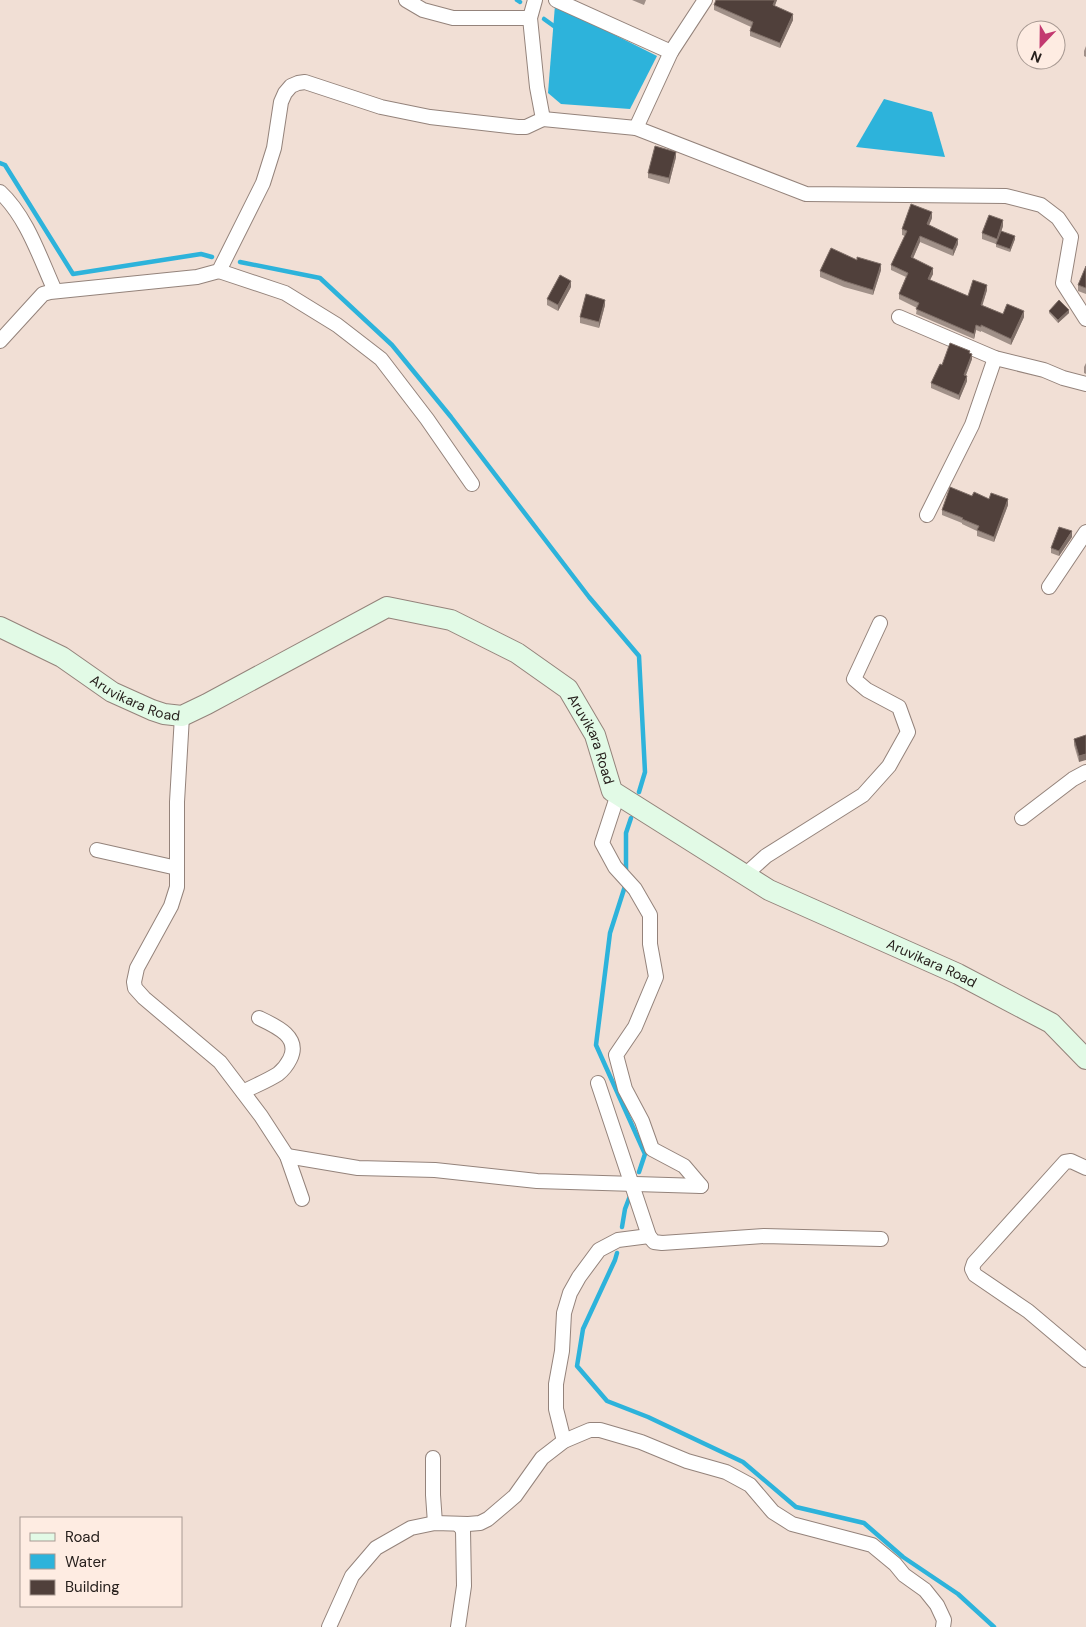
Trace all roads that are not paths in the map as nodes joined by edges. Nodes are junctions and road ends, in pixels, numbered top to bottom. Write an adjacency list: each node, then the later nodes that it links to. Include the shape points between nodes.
1 (406, 0): 5 (street, via 423,10 453,18)
2 (535, 0): 5 (street)
3 (556, 0): 6 (street)
4 (705, 0): 6 (street)
5 (530, 18): 7 (street)
6 (671, 52): 8 (street)
7 (543, 119): 8 (street); 10 (street, via 518,128 430,118 381,107 305,82 291,86 281,102 274,148 264,183)
8 (636, 128): 13 (street, via 806,194 1006,196 1041,205 1058,218 1071,237 1063,283)
9 (0, 192): 11 (street, via 12,204 28,232)
10 (219, 271): 11 (street, via 197,277); 17 (street, via 285,293 337,324 380,359)
11 (55, 291): 14 (street, via 38,298)
12 (899, 317): 15 (street)
13 (1086, 319)
14 (0, 341)
15 (995, 358): 16 (street); 18 (street, via 972,425)
16 (1086, 384)
17 (472, 484)
18 (927, 515)
19 (1086, 532): 20 (street)
20 (1049, 587)
21 (880, 623): 29 (street, via 854,679 899,707 908,732 889,766 863,795 766,856)
22 (0, 628): 23 (main road, Aruvikara Road, via 62,657 112,692 152,710)
23 (182, 716): 25 (main road, Aruvikara Road, via 387,607 451,620 517,653 568,689 595,735 612,791); 28 (street)
24 (1086, 772): 26 (street)
25 (618, 794): 29 (main road, Aruvikara Road); 36 (street, via 602,843 650,915 650,944 656,977 636,1027 616,1055 625,1089 652,1149 684,1166 701,1186)
26 (1022, 818)
27 (97, 850): 28 (street)
28 (177, 868): 33 (street, via 177,887 171,906 137,968 134,988 220,1062)
29 (746, 875): 31 (main road, Aruvikara Road, via 769,890 958,974 1051,1023)
30 (259, 1018): 33 (street, via 291,1038 293,1052 279,1073)
31 (1086, 1059)
32 (598, 1082): 36 (street)
33 (243, 1092): 34 (street)
34 (287, 1156): 36 (street, via 358,1168 435,1170 537,1181); 37 (street)
35 (1086, 1168): 40 (street, via 1065,1162 972,1269 975,1275 1028,1311)
36 (632, 1184): 38 (street)
37 (302, 1199)
38 (649, 1236): 39 (street, via 658,1243 764,1236); 41 (street, via 618,1240 600,1250 570,1293 564,1314 556,1384 556,1409)
39 (881, 1239)
40 (1086, 1360)
41 (564, 1440): 44 (street, via 542,1458 516,1496 496,1514 480,1523); 47 (street, via 590,1430 600,1430 726,1472 750,1485 773,1512 792,1524 852,1538 882,1552 904,1575 925,1590 937,1605 944,1620)
42 (433, 1458): 43 (street)
43 (435, 1523): 44 (street); 45 (street, via 411,1528 376,1548 352,1576)
44 (458, 1524): 46 (street, via 463,1530 464,1586)
45 (329, 1627)
46 (458, 1627)
47 (943, 1627)

